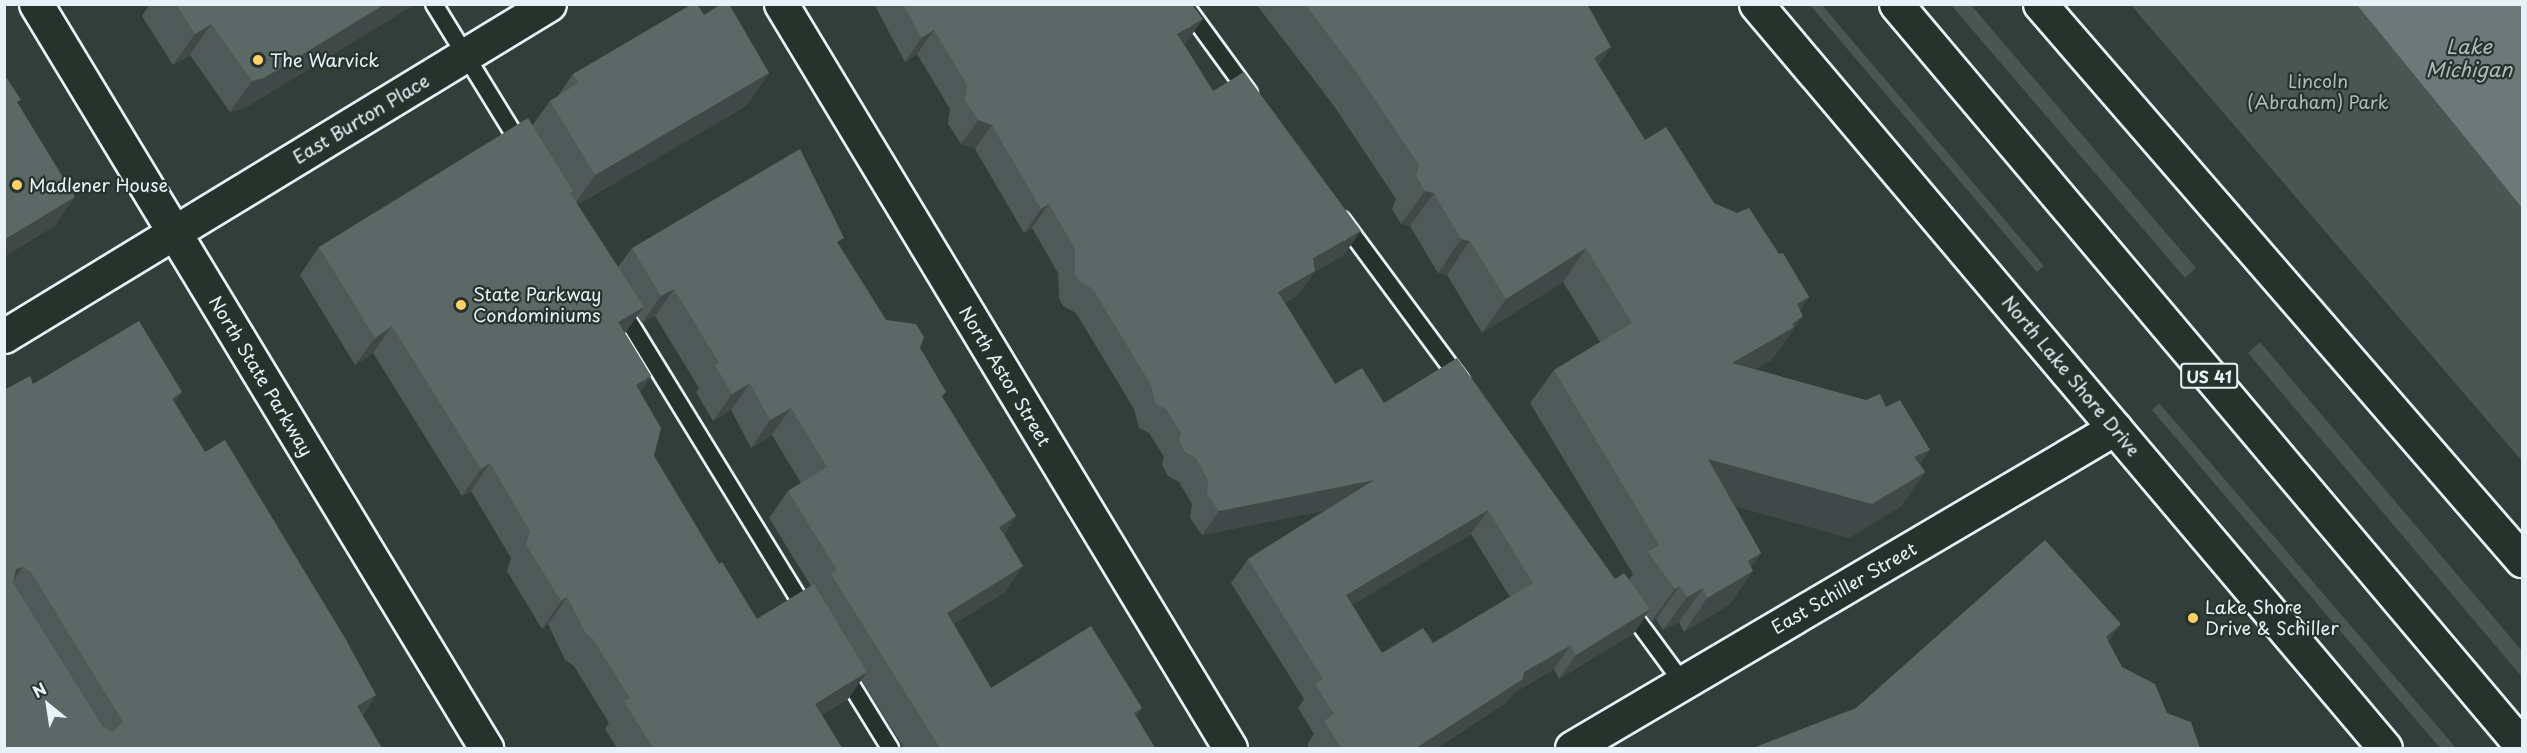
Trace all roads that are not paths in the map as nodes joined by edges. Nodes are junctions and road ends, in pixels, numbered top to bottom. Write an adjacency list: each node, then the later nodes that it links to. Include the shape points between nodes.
1 (36, 4): 13 (main road, North State Parkway)
2 (434, 4): 9 (lane)
3 (549, 4): 9 (main road, East Burton Place)
4 (781, 4): 26 (main road, North Astor Street)
5 (1184, 4): 10 (lane)
6 (1756, 4): 17 (main road, North Lake Shore Drive)
7 (1896, 4): 23 (main road, US 41)
8 (2040, 4): 18 (main road)
9 (465, 55): 11 (lane); 13 (main road, East Burton Place)
10 (1261, 110)
11 (529, 158)
12 (1332, 206): 16 (lane)
13 (174, 233): 15 (main road, East Burton Place); 24 (main road, North State Parkway)
14 (610, 290): 20 (lane)
15 (4, 336)
16 (1473, 397)
17 (2115, 428): 22 (main road, East Schiller Street); 28 (main road, North Lake Shore Drive)
18 (2523, 560)
19 (1613, 588): 22 (lane)
20 (816, 626)
21 (834, 657): 25 (lane)
22 (1683, 683): 27 (main road, East Schiller Street)
23 (2523, 746)
24 (486, 748)
25 (890, 748)
26 (1230, 748)
27 (1572, 748)
28 (2385, 748)

